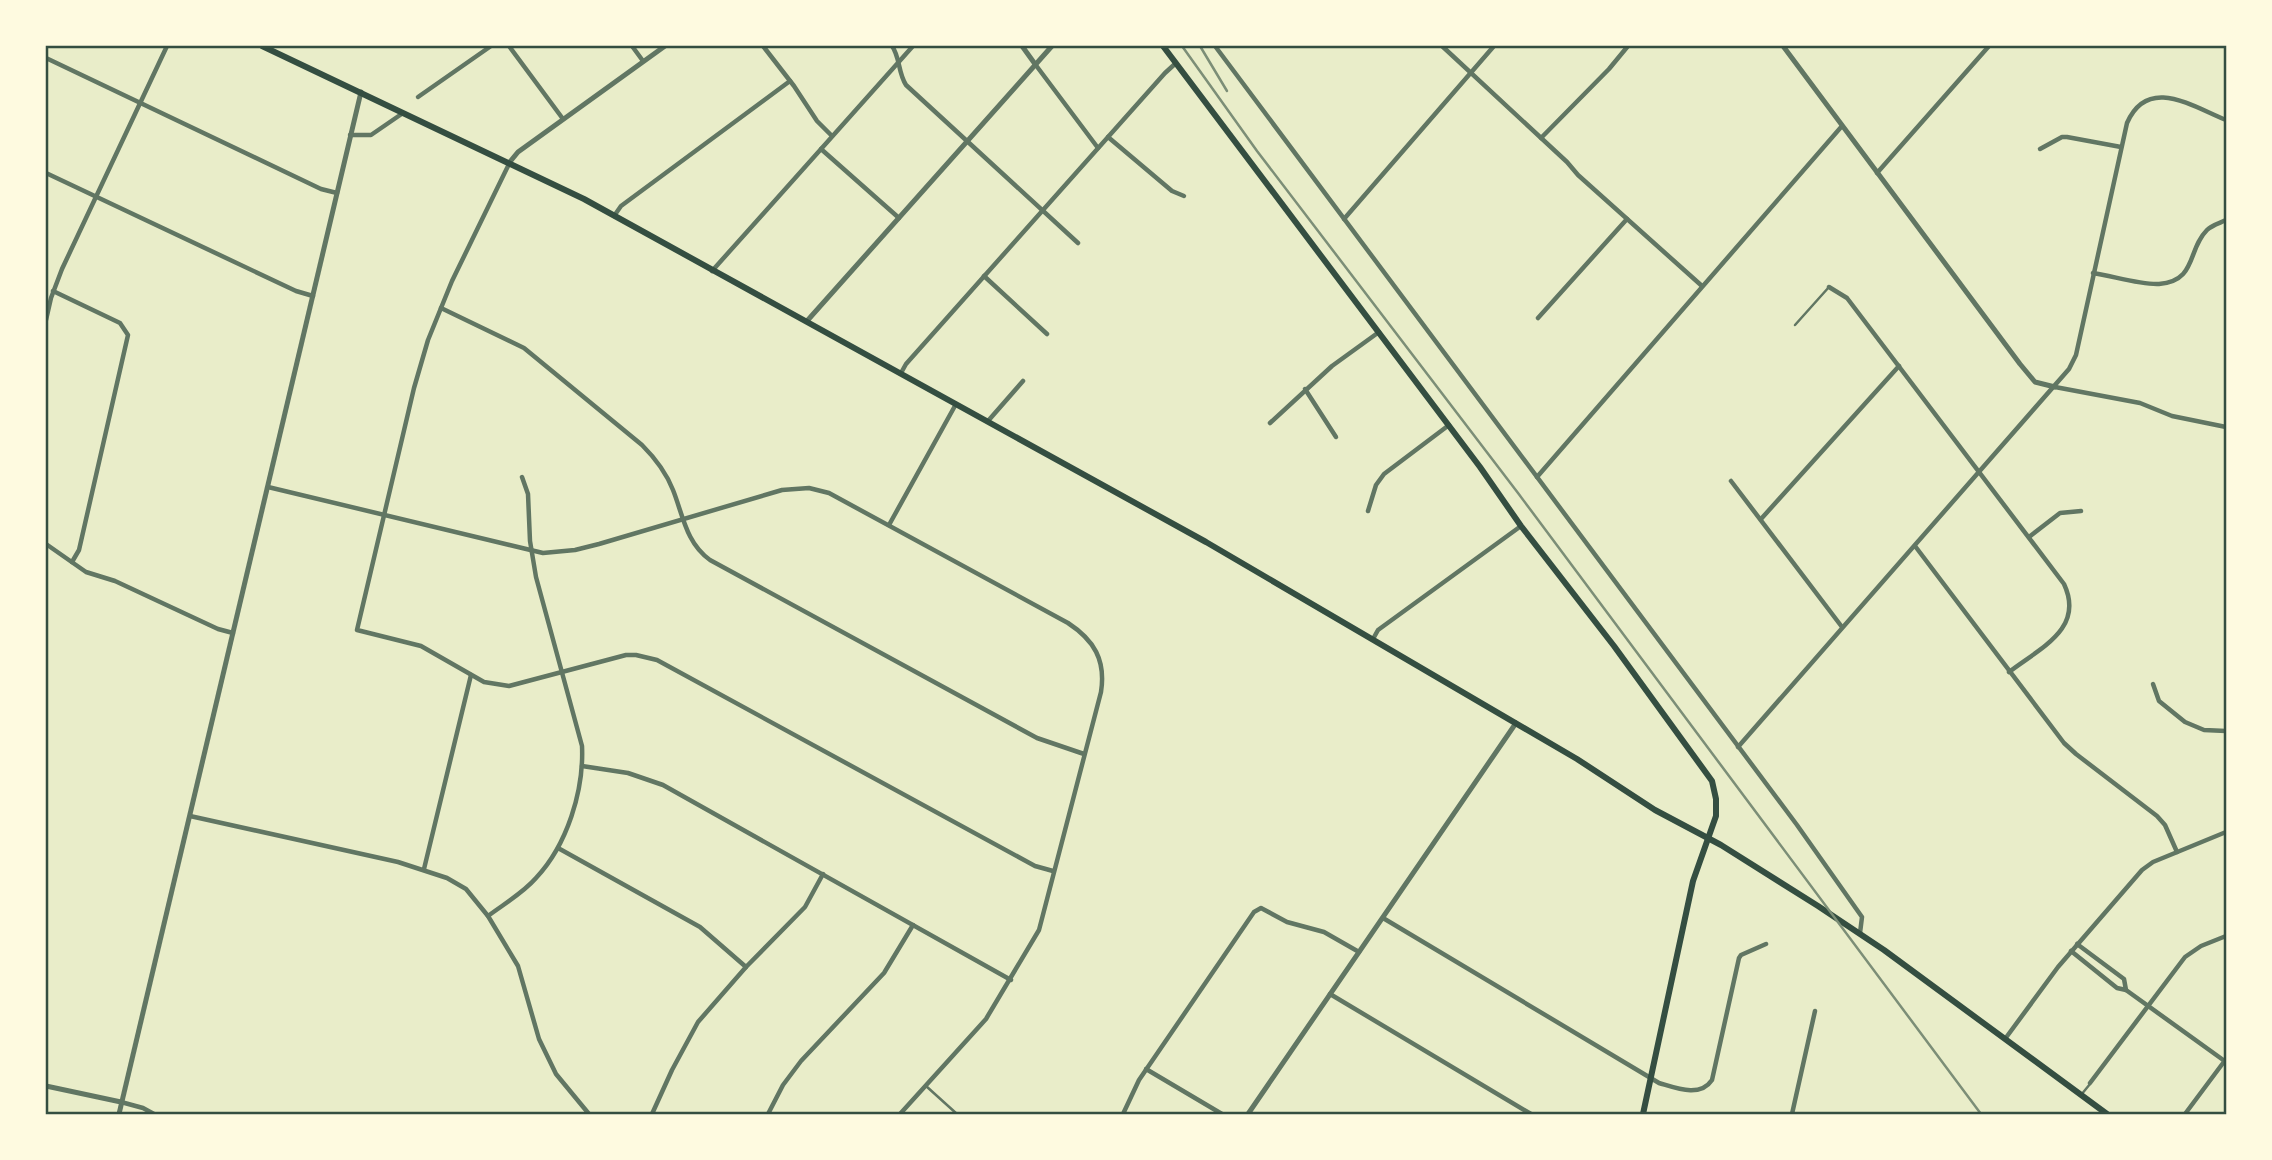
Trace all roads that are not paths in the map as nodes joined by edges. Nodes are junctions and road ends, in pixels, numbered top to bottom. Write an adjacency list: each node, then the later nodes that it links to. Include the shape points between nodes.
1 (167, 46): 28 (street)
2 (262, 46): 26 (main road)
3 (491, 46): 27 (street)
4 (509, 46): 30 (street)
5 (632, 46): 20 (street)
6 (665, 46): 20 (street)
7 (762, 46): 25 (street)
8 (891, 46): 21 (street)
9 (913, 46): 21 (street)
10 (1022, 46): 23 (street)
11 (1052, 46): 23 (street)
12 (1163, 46): 22 (main road)
13 (1215, 46): 51 (street)
14 (1442, 46): 24 (street)
15 (1494, 46): 24 (street)
16 (1628, 46): 36 (street)
17 (1783, 46): 32 (street)
18 (1989, 46): 44 (street)
19 (46, 58): 28 (street)
20 (643, 61): 30 (street)
21 (898, 62): 34 (street); 37 (street, via 906,85)
22 (1176, 63): 35 (street); 67 (main road)
23 (1035, 64): 37 (street); 39 (street)
24 (1471, 72): 36 (street); 51 (street)
25 (790, 81): 34 (street); 49 (street, via 621,206)
26 (361, 92): 29 (main road); 33 (street)
27 (418, 97)
28 (139, 103): 45 (street); 47 (street)
29 (403, 113): 33 (street, via 371,135); 42 (main road)
30 (564, 120): 42 (street)
31 (2227, 121): 38 (street, via 2158,96 2130,115)
32 (1842, 126): 44 (street); 58 (street)
33 (350, 135): 45 (street)
34 (832, 136): 40 (street)
35 (1108, 137): 39 (street); 46 (street)
36 (1541, 138): 52 (street)
37 (967, 141): 48 (street); 50 (street)
38 (2120, 147): 41 (street, via 2062,137); 56 (street)
39 (1098, 148): 48 (street)
40 (821, 149): 50 (street); 55 (street)
41 (2040, 149)
42 (509, 163): 49 (main road); 62 (street)
43 (46, 173): 47 (street)
44 (1877, 173): 72 (street, via 2032,379)
45 (337, 193): 61 (street)
46 (1184, 196)
47 (96, 197): 60 (street); 61 (street)
48 (1044, 211): 54 (street); 57 (street)
49 (614, 216): 55 (main road)
50 (899, 218): 65 (street)
51 (1344, 219): 82 (street)
52 (1627, 219): 58 (street); 63 (street)
53 (2227, 220): 56 (street, via 2206,231 2190,265 2176,280 2155,284)
54 (1078, 243)
55 (712, 271): 65 (main road)
56 (2093, 273): 72 (street, via 2074,359)
57 (984, 276): 68 (street); 70 (street)
58 (1702, 286): 82 (street)
59 (1829, 287): 66 (lane); 69 (street, via 1845,296)
60 (53, 291): 64 (street); 96 (street, via 120,323 128,335 79,550)
61 (313, 296): 84 (street)
62 (441, 307): 87 (street, via 417,375); 88 (street, via 524,348 642,445 668,479)
63 (1538, 318)
64 (46, 320)
65 (807, 321): 70 (main road)
66 (1795, 325)
67 (1379, 332): 73 (street); 77 (main road)
68 (1048, 334)
69 (1899, 366): 80 (street); 89 (street)
70 (901, 373): 74 (main road)
71 (1023, 381): 75 (street)
72 (2055, 387): 78 (street, via 2140,403 2172,416); 80 (street)
73 (1305, 389): 76 (street); 79 (street)
74 (957, 403): 75 (main road); 90 (street)
75 (988, 421): 99 (main road)
76 (1270, 423)
77 (1449, 425): 85 (street, via 1384,474); 91 (main road)
78 (2227, 427)
79 (1336, 437)
80 (1980, 471): 92 (street); 94 (street)
81 (522, 477): 95 (street, via 528,494)
82 (1537, 477): 106 (street)
83 (1731, 481): 89 (street)
84 (268, 487): 87 (street); 98 (street)
85 (1368, 511)
86 (2081, 511): 92 (street, via 2060,513)
87 (385, 515): 95 (street); 102 (street, via 357,630 421,646)
88 (683, 519): 90 (street, via 782,490 809,488 829,493); 95 (street, via 575,550); 107 (street, via 695,547 710,560 1027,733)
89 (1760, 519): 97 (street)
90 (889, 525): 107 (street, via 1068,623 1090,640 1099,657 1103,683)
91 (1521, 526): 99 (street, via 1378,630); 111 (main road, via 1707,773 1717,808)
92 (2029, 537): 100 (street, via 2064,584 2071,609 2060,632)
93 (46, 544): 96 (street)
94 (1915, 545): 97 (street); 100 (street)
95 (531, 551): 101 (street)
96 (72, 562): 98 (street)
97 (1842, 627): 106 (street)
98 (233, 634): 109 (street)
99 (1373, 639): 104 (main road)
100 (2009, 672): 113 (street, via 2064,743 2157,816)
101 (563, 673): 102 (street, via 509,686); 108 (street, via 582,746); 115 (street, via 626,655 656,660 1035,866)
102 (471, 675): 114 (street)
103 (2153, 684): 105 (street, via 2159,701 2185,722 2204,730)
104 (1516, 723): 111 (main road); 118 (street)
105 (2227, 731)
106 (1738, 747): 120 (street, via 1862,917)
107 (1084, 754): 115 (street)
108 (582, 766): 112 (street); 116 (street, via 628,773 663,785)
109 (190, 816): 114 (street); 140 (street)
110 (2227, 832): 113 (street)
111 (1709, 839): 120 (main road); 135 (main road, via 1693,881)
112 (558, 848): 117 (street, via 536,879); 126 (street, via 700,927)
113 (2177, 852): 123 (street, via 2142,870)
114 (424, 869): 117 (street, via 466,889)
115 (1053, 871): 127 (street, via 1039,930)
116 (823, 874): 119 (street); 126 (street, via 804,907)
117 (488, 916): 143 (street, via 517,966 539,1039 556,1074)
118 (1383, 918): 125 (street); 135 (street)
119 (913, 925): 127 (street); 145 (street, via 884,974 801,1061)
120 (1860, 933): 132 (main road)
121 (2227, 936): 130 (street, via 2192,951)
122 (1766, 944): 135 (street, via 1739,958 1709,1085 1696,1091)
123 (2077, 944): 124 (street); 128 (street, via 2124,979)
124 (2071, 951): 128 (street); 132 (street)
125 (1359, 953): 129 (street); 134 (street, via 1324,932 1287,922 1261,908 1249,917)
126 (746, 967): 144 (street, via 698,1022)
127 (1011, 980): 138 (street, via 986,1019)
128 (2126, 990): 130 (street)
129 (1330, 995): 150 (street); 151 (street)
130 (2148, 1006): 133 (street); 136 (street)
131 (1815, 1011): 153 (street)
132 (2005, 1039): 139 (main road)
133 (2226, 1061): 155 (street)
134 (1146, 1069): 148 (street); 149 (street)
135 (1651, 1078): 152 (main road)
136 (2090, 1083): 139 (lane)
137 (46, 1086): 140 (street)
138 (926, 1086): 146 (street); 147 (lane)
139 (2081, 1095): 154 (main road)
140 (121, 1102): 141 (street); 142 (street)
141 (119, 1115)
142 (154, 1115)
143 (589, 1115)
144 (652, 1115)
145 (768, 1115)
146 (900, 1115)
147 (957, 1115)
148 (1123, 1115)
149 (1222, 1115)
150 (1248, 1115)
151 (1531, 1115)
152 (1643, 1115)
153 (1792, 1115)
154 (2107, 1115)
155 (2185, 1115)

